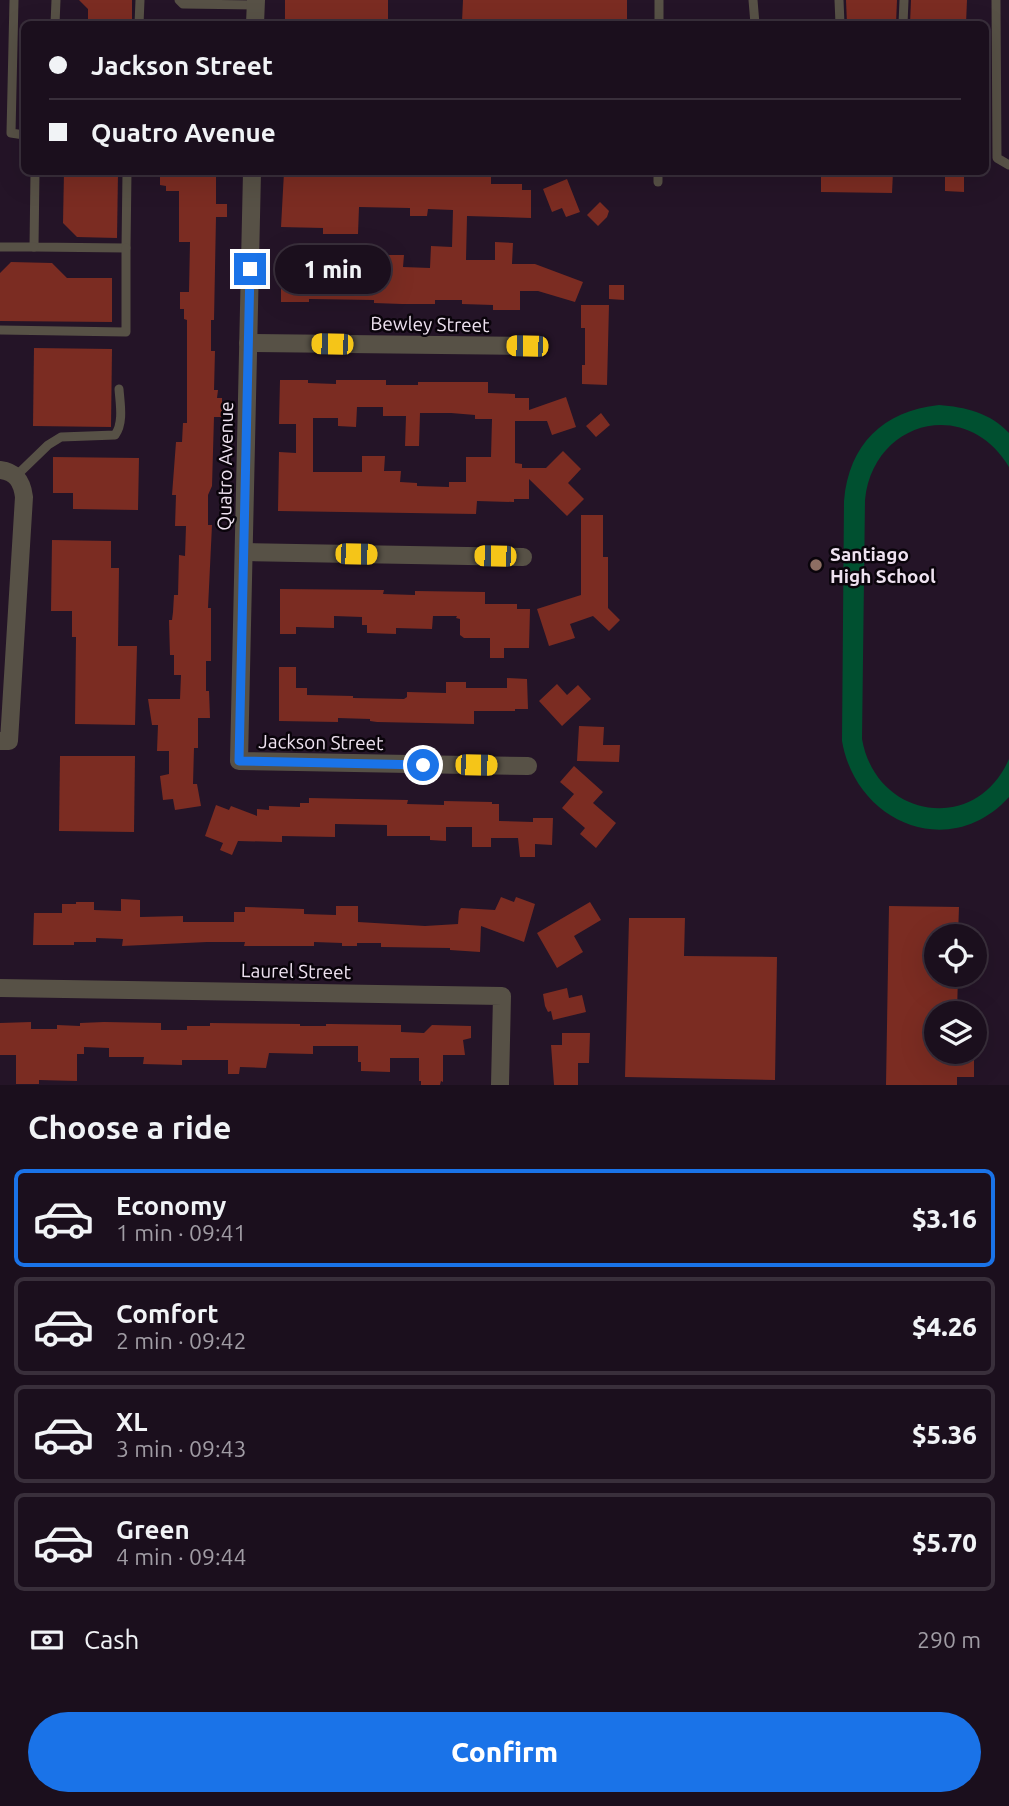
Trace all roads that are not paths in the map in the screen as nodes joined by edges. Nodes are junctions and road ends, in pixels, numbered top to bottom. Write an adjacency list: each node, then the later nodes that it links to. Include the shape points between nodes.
1 (14, 0): 19 (lane)
2 (56, 0): 11 (lane)
3 (140, 0): 12 (lane)
4 (178, 0): 10 (lane, via 183,4)
5 (659, 0): 14 (lane)
6 (753, 0): 15 (lane)
7 (839, 0): 16 (lane)
8 (904, 0): 17 (lane)
9 (996, 0): 21 (lane, via 997,158)
10 (256, 2): 13 (street)
11 (55, 21)
12 (139, 21)
13 (255, 21)
14 (659, 21)
15 (755, 21)
16 (840, 21)
17 (903, 21)
18 (0, 132): 19 (lane)
19 (11, 132): 20 (lane)
20 (21, 134)
21 (1009, 165)
22 (34, 175): 28 (lane)
23 (127, 175): 29 (lane)
24 (252, 175): 31 (street, Quatro Avenue)
25 (658, 175): 26 (lane)
26 (658, 183)
27 (0, 247): 28 (lane)
28 (34, 247): 29 (lane)
29 (126, 248): 30 (lane, via 126,332)
30 (0, 330)
31 (248, 343): 32 (street, Bewley Street); 35 (street, Quatro Avenue)
32 (527, 346)
33 (120, 389): 34 (lane, via 121,421 115,435 61,437)
34 (8, 473): 37 (street, via 23,486 24,497)
35 (244, 552): 36 (street); 38 (street, Quatro Avenue)
36 (523, 557)
37 (5, 741)
38 (239, 761): 39 (street, Jackson Street)
39 (528, 766)
40 (0, 988): 41 (street, Laurel Street, via 502,996)
41 (500, 1085)

